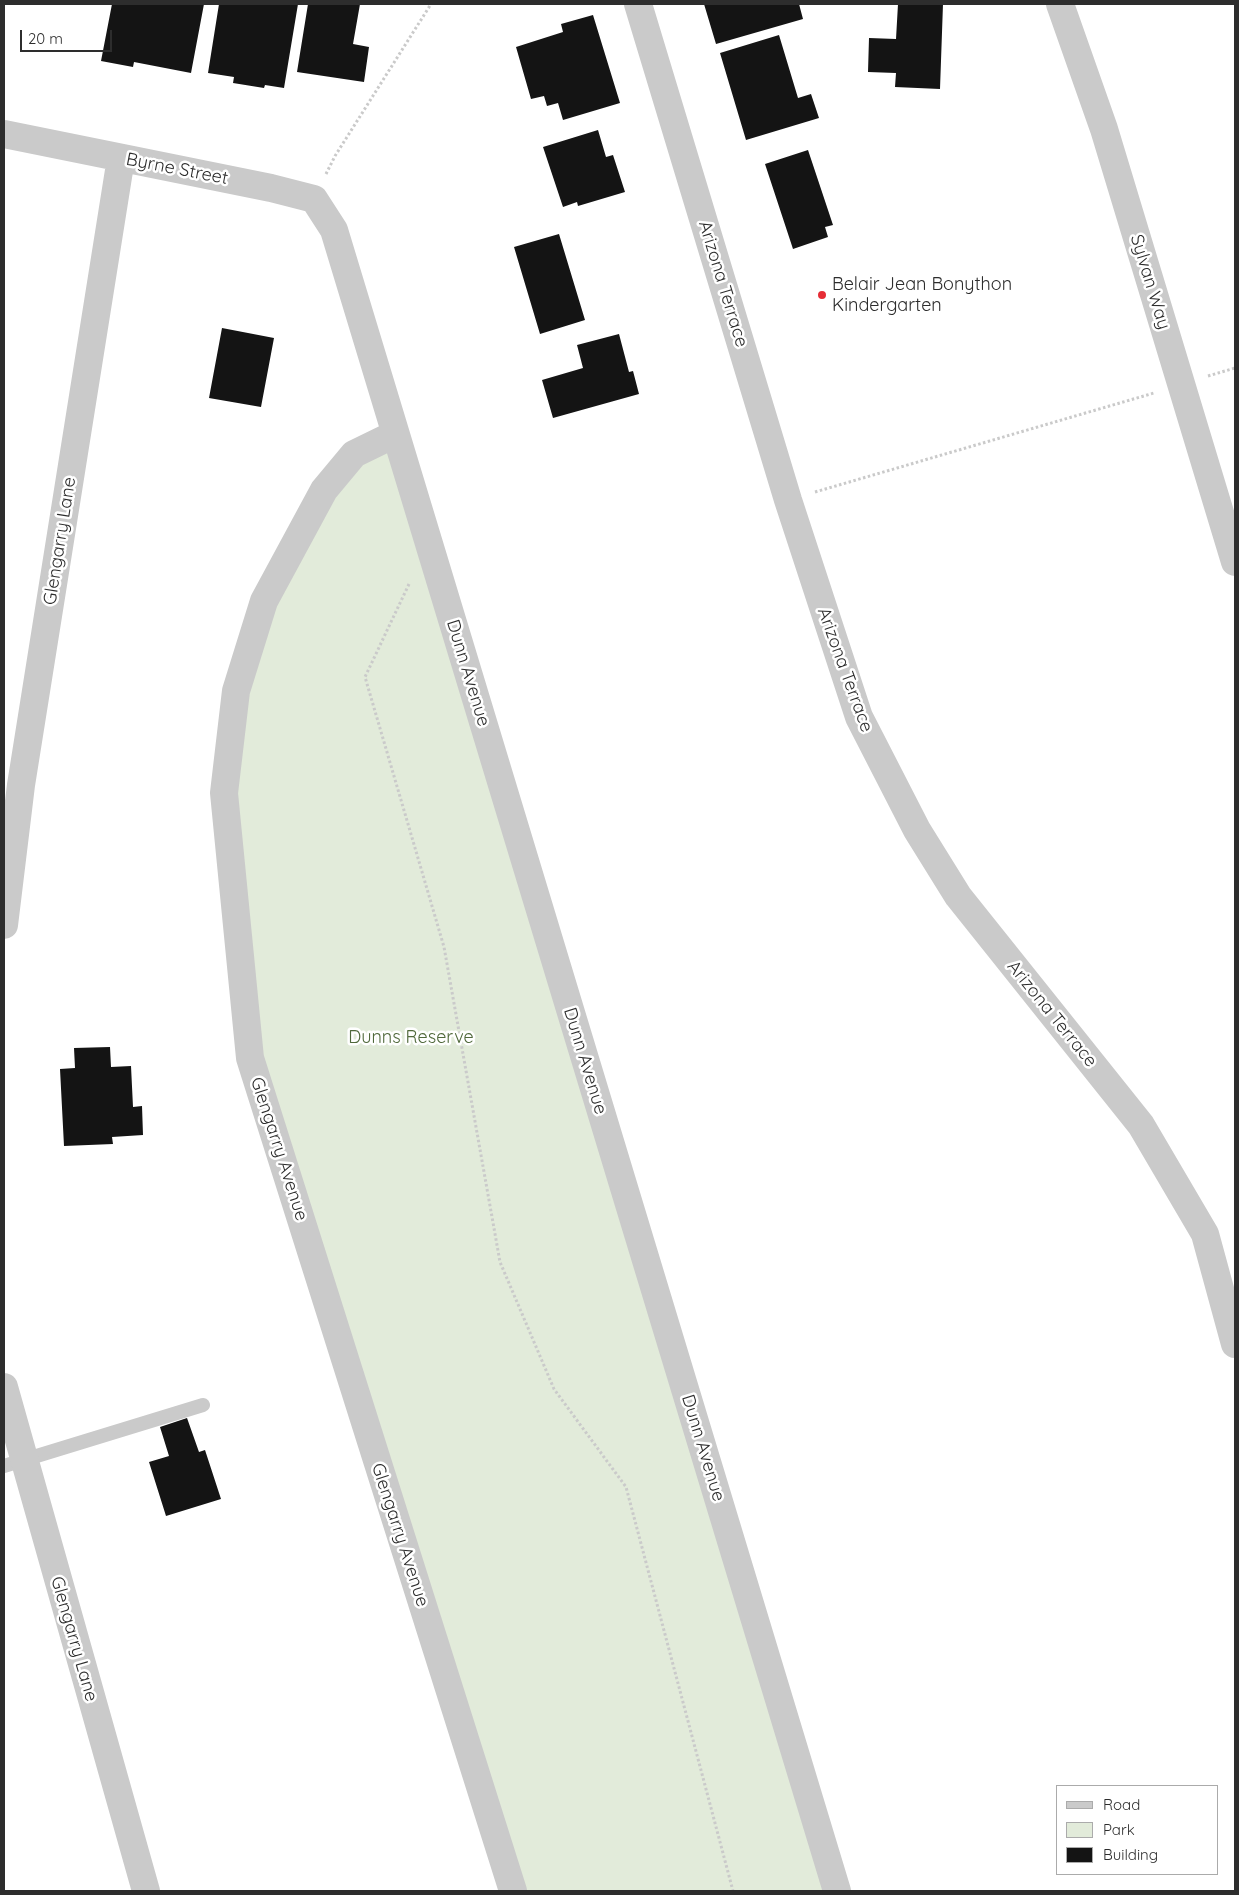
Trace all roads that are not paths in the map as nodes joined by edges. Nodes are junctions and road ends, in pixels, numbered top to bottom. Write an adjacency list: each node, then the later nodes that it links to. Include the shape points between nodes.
1 (638, 4): 9 (street, Arizona Terrace, via 788,500 858,717 917,830 958,896 1141,1125 1205,1234)
2 (1060, 4): 7 (street, Sylvan Way, via 1104,129)
3 (4, 134): 4 (street, Byrne Street)
4 (122, 158): 5 (street, Byrne Street, via 314,199); 8 (street, Glengarry Lane, via 21,785)
5 (334, 230): 6 (street, Dunn Avenue)
6 (395, 434): 15 (street, Glengarry Avenue, via 354,454 324,490 264,601 236,691 224,793 250,1058); 16 (street, Dunn Avenue)
7 (1235, 562)
8 (4, 925)
9 (1228, 1285): 10 (street, Arizona Terrace)
10 (1235, 1344)
11 (4, 1387): 13 (street, Glengarry Lane)
12 (203, 1405): 13 (lane)
13 (14, 1463): 14 (street, Glengarry Lane)
14 (146, 1891)
15 (512, 1891)
16 (837, 1891)

